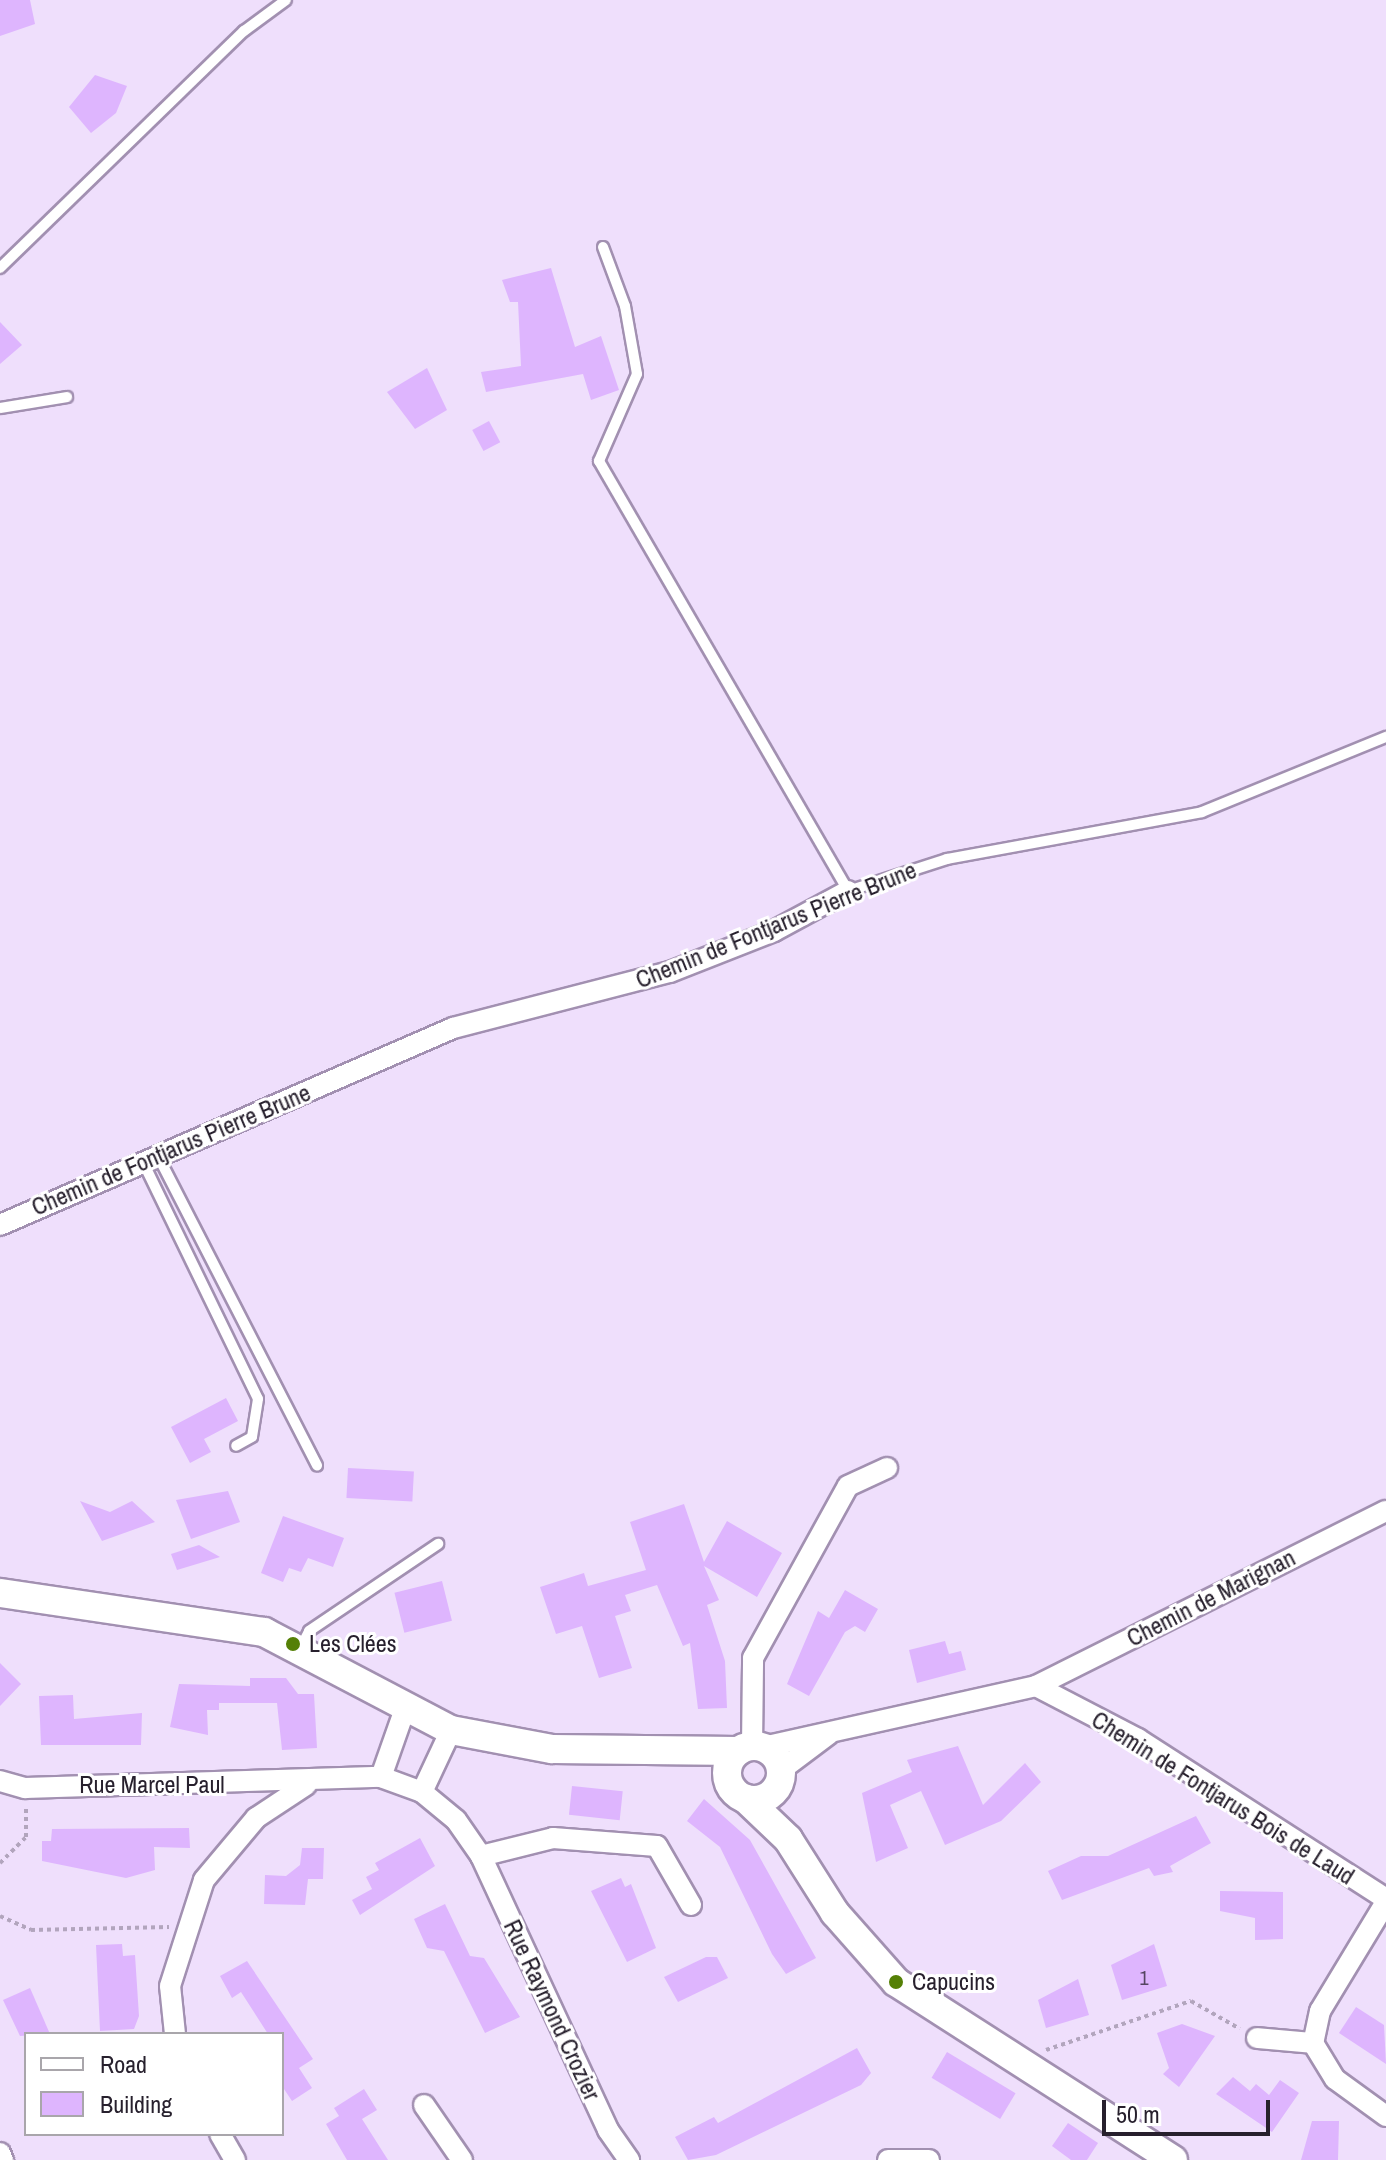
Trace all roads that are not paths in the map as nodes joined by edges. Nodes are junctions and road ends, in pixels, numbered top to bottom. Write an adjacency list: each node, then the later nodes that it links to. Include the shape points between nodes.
1 (286, 0): 3 (lane, via 244,31)
2 (603, 247): 7 (lane, via 625,306 637,374 599,461)
3 (0, 268)
4 (67, 397): 5 (lane)
5 (0, 408)
6 (1386, 737): 7 (lane, Chemin de Fontjarus Pierre Brune, via 1202,812 947,859)
7 (848, 891): 8 (street, Chemin de Fontjarus Pierre Brune, via 774,931 670,972 453,1028)
8 (150, 1157): 9 (street, Chemin de Fontjarus Pierre Brune); 10 (lane, via 258,1399 252,1437); 11 (lane)
9 (0, 1225)
10 (236, 1446)
11 (317, 1465)
12 (887, 1468): 21 (street, via 848,1486 753,1658)
13 (1386, 1511): 17 (street, Chemin de Marignan)
14 (438, 1544): 16 (lane, via 309,1631)
15 (0, 1593): 16 (street, via 235,1626)
16 (301, 1647): 18 (street)
17 (1036, 1686): 20 (street); 31 (street, Chemin de Fontjarus Bois de Laud, via 1138,1739)
18 (405, 1709): 19 (street); 23 (street)
19 (451, 1730): 22 (street, via 552,1749); 27 (street)
20 (829, 1734): 21 (street, via 777,1739); 24 (street)
21 (751, 1748): 22 (street); 24 (street); 28 (street, via 728,1764)
22 (667, 1756): 28 (street)
23 (381, 1777): 26 (street, Rue Marcel Paul); 27 (street, Rue Raymond Crozier)
24 (778, 1780): 28 (street); 29 (street)
25 (0, 1781): 26 (street, Rue Marcel Paul, via 25,1788)
26 (306, 1785): 33 (street, via 223,1850 186,1932 170,1986)
27 (422, 1792): 30 (street, Rue Raymond Crozier, via 456,1820)
28 (738, 1792): 29 (street)
29 (788, 1839): 46 (street, via 877,1965)
30 (481, 1856): 32 (street, via 553,1838 657,1846); 43 (street, Rue Raymond Crozier, via 608,2130)
31 (1386, 1900): 35 (street, via 1320,2011)
32 (691, 1905)
33 (175, 2032)
34 (1257, 2038): 35 (street)
35 (1313, 2043): 37 (street, via 1335,2079)
36 (424, 2105): 42 (street)
37 (1386, 2116)
38 (221, 2136): 41 (street)
39 (0, 2153): 40 (street)
40 (3, 2160)
41 (235, 2160)
42 (462, 2160)
43 (629, 2160)
44 (888, 2160): 45 (street)
45 (929, 2160)
46 (1173, 2160)

